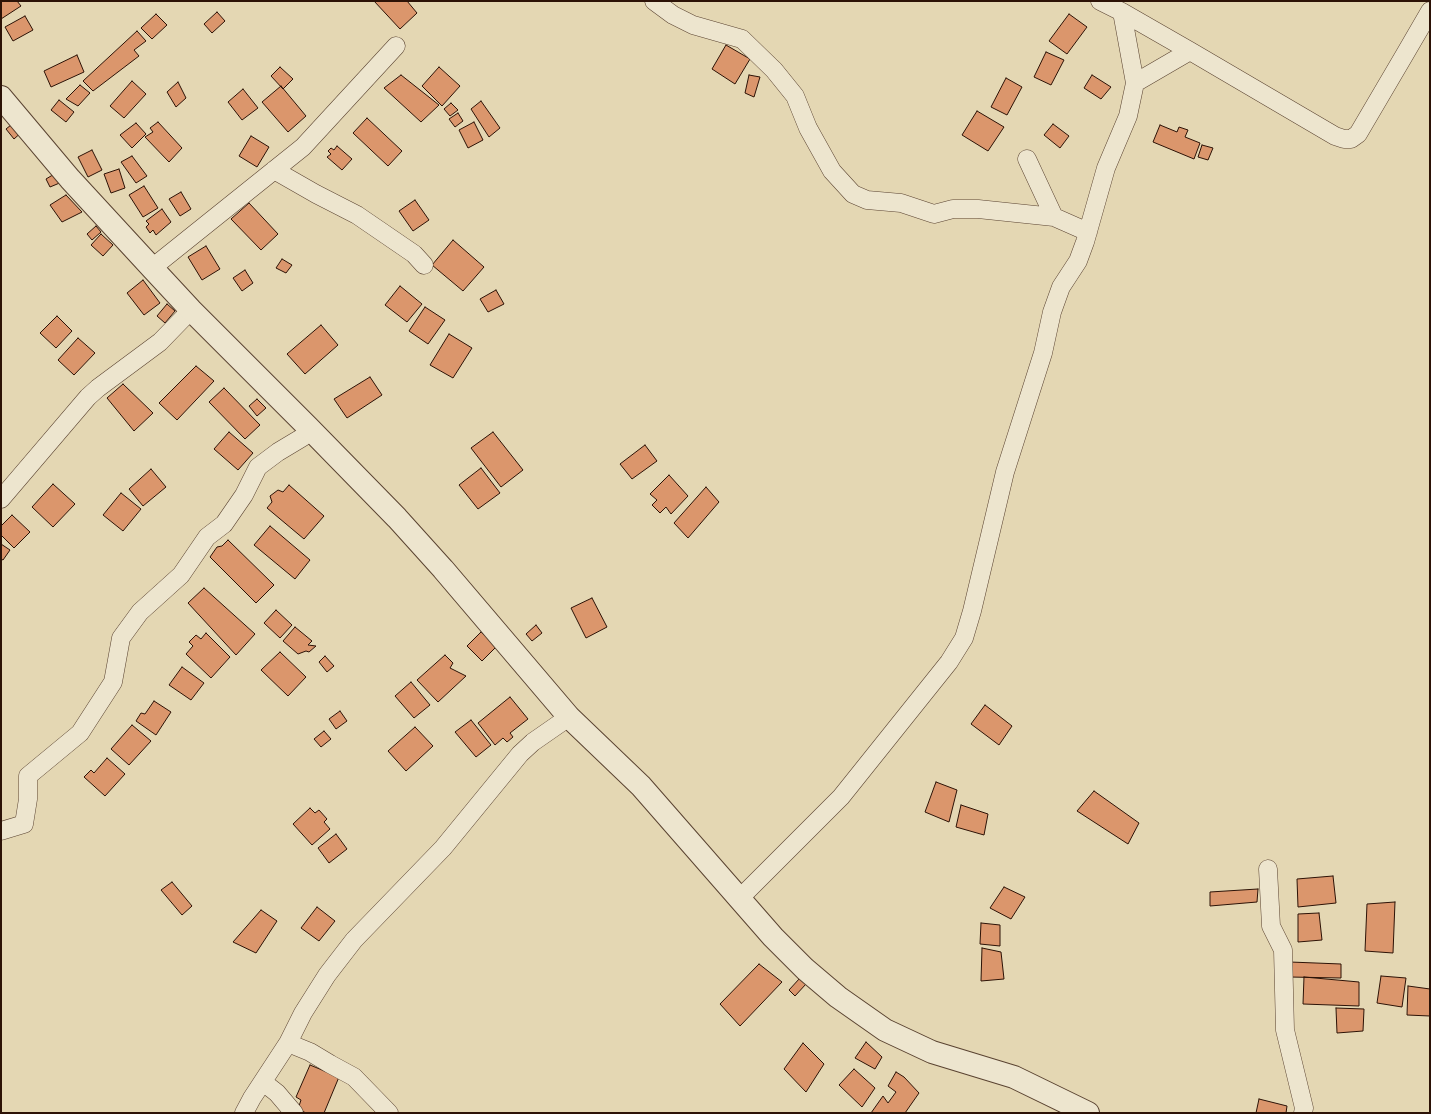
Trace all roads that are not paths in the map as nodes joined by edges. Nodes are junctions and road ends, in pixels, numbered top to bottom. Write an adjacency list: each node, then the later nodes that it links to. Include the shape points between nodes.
1 (654, 1): 11 (street, via 693,25 742,39 774,70 795,96 832,171 852,194 867,200 901,203 934,214 953,208)
2 (1100, 1): 4 (street)
3 (1430, 10): 6 (street, via 1358,134 1351,139 1335,136)
4 (1122, 12): 6 (street); 7 (street)
5 (396, 46): 10 (street, via 312,139)
6 (1190, 51): 7 (street)
7 (1135, 83): 12 (street, via 1128,116 1106,168)
8 (1, 97): 14 (street, via 70,179)
9 (1026, 159): 11 (street)
10 (274, 170): 13 (street, via 357,215 414,254); 14 (street)
11 (1054, 217): 12 (street)
12 (1088, 232): 21 (street, via 1078,261 1061,287 1052,312 1043,353 1005,472 964,638 949,662 841,797)
13 (424, 265)
14 (152, 268): 15 (street)
15 (190, 310): 16 (street); 17 (street, via 160,342 88,397)
16 (308, 427): 18 (street, via 443,569); 19 (street, via 303,438 258,467 244,496 224,524 207,537 181,575 140,612 121,638 113,682 80,733 28,776 24,824)
17 (1, 499)
18 (569, 717): 21 (street, via 641,786); 22 (street, via 520,754 443,848 354,940 322,982)
19 (1, 831)
20 (1268, 869): 28 (street, via 1271,926 1283,950 1285,1030)
21 (740, 898): 27 (street, via 805,969 885,1030 932,1052 1014,1077)
22 (288, 1043): 23 (street); 26 (street, via 354,1076)
23 (262, 1082): 24 (street); 25 (street, via 277,1093)
24 (244, 1113)
25 (294, 1113)
26 (389, 1113)
27 (1088, 1113)
28 (1303, 1113)

